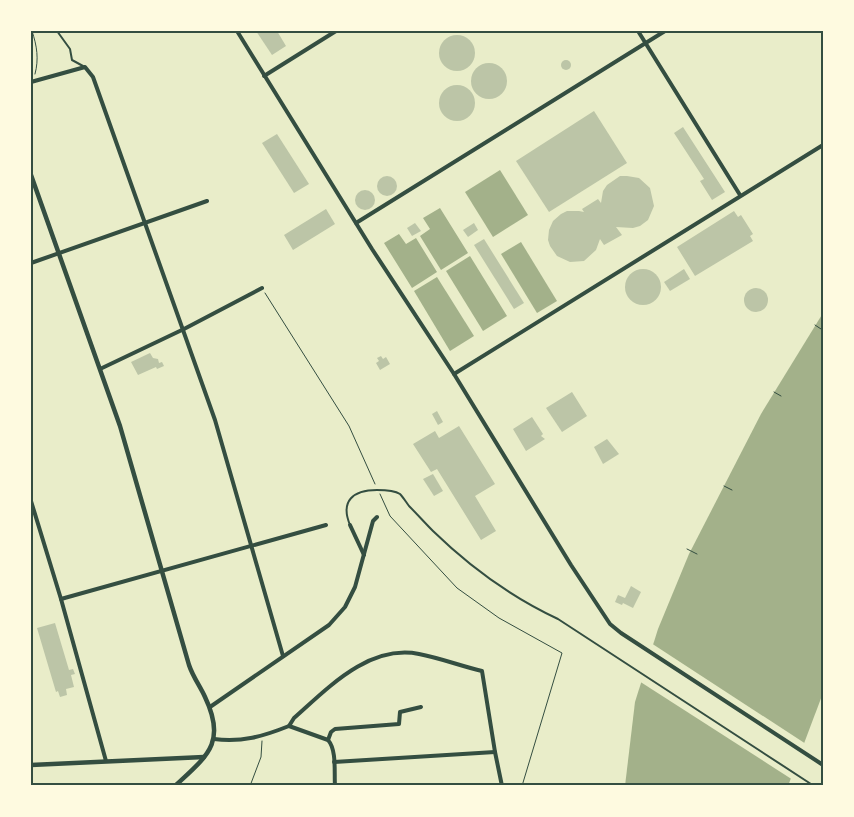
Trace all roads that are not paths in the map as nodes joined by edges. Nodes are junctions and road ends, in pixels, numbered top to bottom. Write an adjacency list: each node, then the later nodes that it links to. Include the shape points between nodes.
1 (57, 31): 7 (lane, via 70,49 72,60)
2 (237, 31): 8 (street)
3 (336, 31): 8 (street)
4 (638, 31): 6 (street)
5 (665, 31): 6 (street)
6 (645, 43): 12 (street); 15 (street)
7 (86, 67): 9 (street); 14 (street, via 93,77)
8 (264, 76): 15 (street)
9 (32, 82)
10 (823, 145): 12 (street)
11 (31, 175): 16 (street)
12 (740, 195): 21 (street)
13 (207, 201): 14 (street)
14 (145, 222): 16 (street); 19 (street)
15 (356, 223): 21 (street)
16 (59, 254): 17 (street); 20 (street)
17 (31, 263)
18 (262, 288): 19 (street)
19 (184, 329): 20 (street); 26 (street, via 215,420)
20 (100, 369): 28 (street, via 120,426)
21 (454, 374): 41 (street, via 610,624)
22 (31, 501): 29 (street)
23 (377, 516): 27 (street)
24 (326, 525): 26 (street)
25 (350, 526): 27 (street); 45 (lane, via 347,504 355,494 374,490 399,493 463,560 506,591 558,619)
26 (251, 545): 28 (street); 30 (street)
27 (364, 556): 30 (street, via 346,607 329,625)
28 (161, 570): 29 (street); 31 (street, via 192,672)
29 (61, 599): 38 (street)
30 (283, 656): 31 (street)
31 (210, 707): 34 (street, via 215,723)
32 (421, 707): 35 (street, via 400,712 399,724 335,729)
33 (289, 726): 34 (street, via 241,740); 35 (street); 36 (street, via 294,718 353,669 378,658 418,654 482,672)
34 (214, 739): 37 (street)
35 (328, 740): 39 (street)
36 (495, 752): 39 (street); 44 (street)
37 (204, 757): 38 (street); 42 (street)
38 (106, 761): 40 (street)
39 (334, 762): 43 (street)
40 (31, 765)
41 (823, 765)
42 (175, 786)
43 (335, 786)
44 (502, 786)
45 (814, 786)

